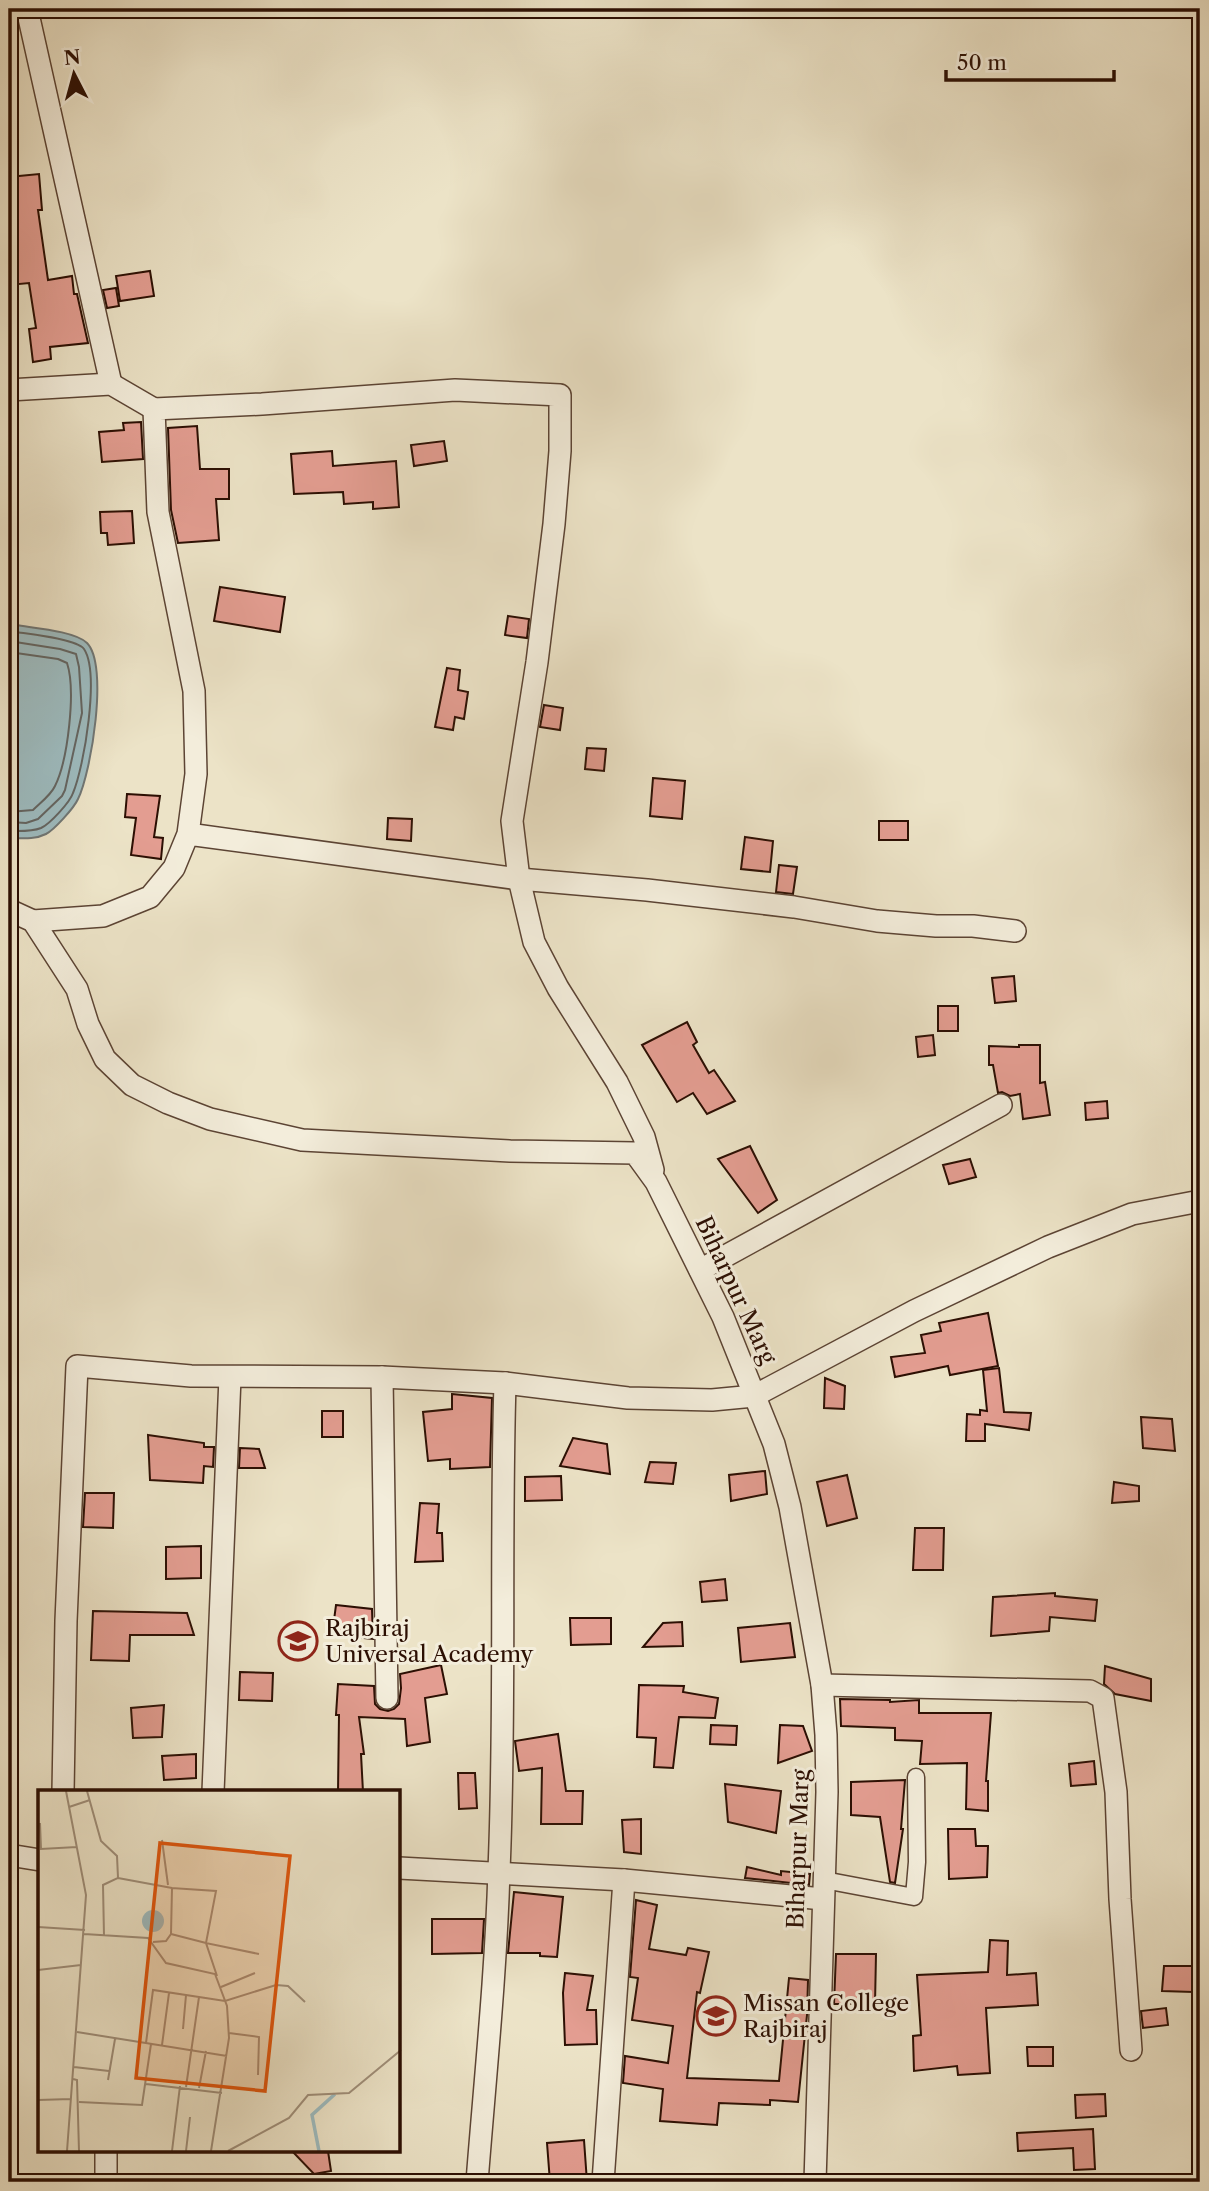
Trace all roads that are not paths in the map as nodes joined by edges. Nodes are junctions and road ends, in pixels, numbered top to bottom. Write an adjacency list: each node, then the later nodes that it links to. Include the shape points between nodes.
1 (27, 9): 2 (street)
2 (111, 384): 3 (street); 4 (street)
3 (9, 390)
4 (154, 408): 5 (street, via 158,512 194,691 196,774); 6 (street, via 455,390 560,395 554,524 512,821)
5 (188, 834): 6 (street); 8 (street, via 174,868 149,897 103,916)
6 (519, 879): 9 (street, via 794,907 877,921); 11 (street, via 534,942 617,1082 644,1138)
7 (9, 910): 8 (street)
8 (33, 921): 11 (street, Biharpur Marg, via 77,989 105,1059 132,1085 168,1103 209,1119 302,1140 635,1153)
9 (1016, 931)
10 (1001, 1105): 13 (street)
11 (656, 1182): 13 (street, Biharpur Marg)
12 (1200, 1201): 17 (street, via 1132,1214 1048,1247)
13 (700, 1270): 17 (street, Biharpur Marg)
14 (230, 1377): 15 (street); 21 (street, via 77,1366); 22 (street)
15 (382, 1377): 16 (street); 19 (street)
16 (505, 1383): 17 (street, via 628,1398); 26 (street)
17 (754, 1396): 18 (street, Biharpur Marg, via 774,1444 790,1507)
18 (822, 1685): 28 (street, Biharpur Marg, via 827,1792); 29 (street, via 1090,1692 1103,1698 1116,1792)
19 (387, 1698)
20 (916, 1777): 28 (street, via 914,1897)
21 (63, 1790)
22 (213, 1790)
23 (9, 1855): 24 (street)
24 (38, 1860)
25 (401, 1868): 26 (street)
26 (499, 1873): 27 (street); 32 (street)
27 (624, 1880): 28 (street); 33 (street)
28 (823, 1890): 34 (street, Biharpur Marg)
29 (1131, 2050)
30 (106, 2152): 31 (street)
31 (106, 2182)
32 (477, 2182)
33 (603, 2182)
34 (815, 2182)

